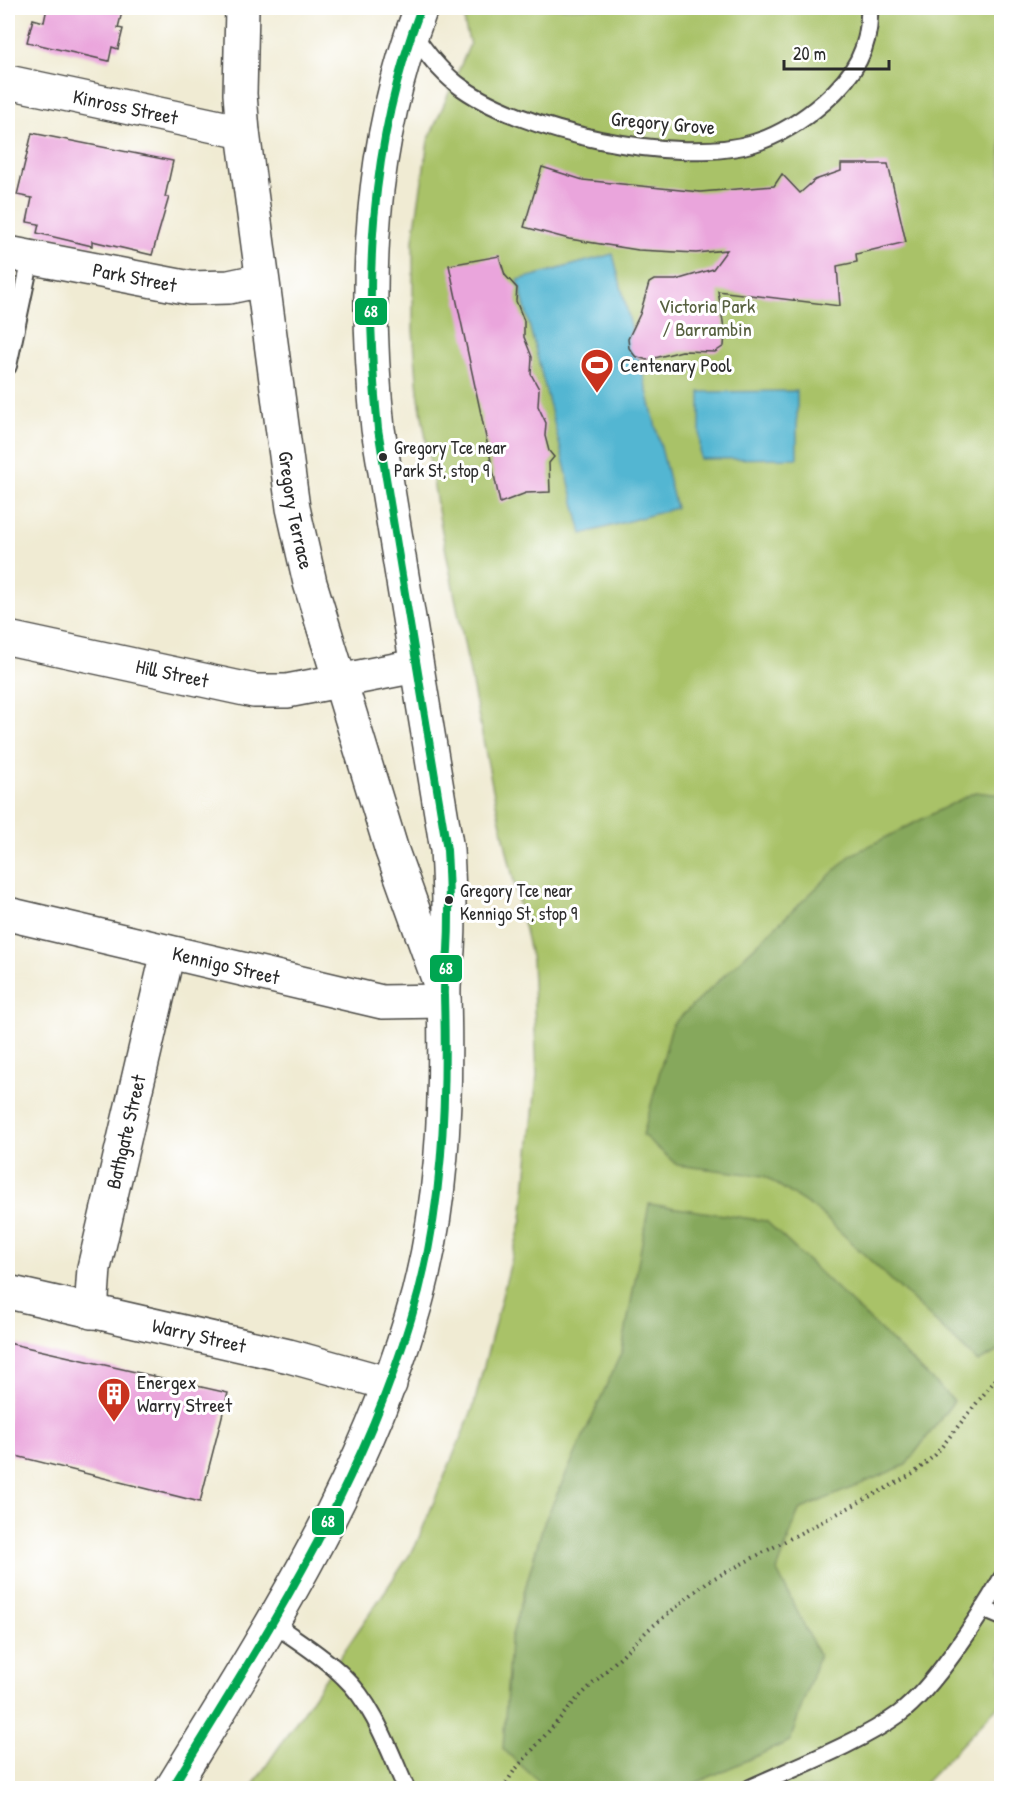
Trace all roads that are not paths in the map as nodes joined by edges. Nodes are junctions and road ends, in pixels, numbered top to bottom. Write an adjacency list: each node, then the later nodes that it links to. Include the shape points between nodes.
1 (242, 8): 5 (main road, Gregory Terrace)
2 (869, 8): 3 (lane, Gregory Grove, via 867,41 861,56 852,74 833,94 777,134 754,144 702,151 605,140 506,110 457,84 440,69)
3 (416, 20): 10 (main road, Gregory Terrace, via 384,134 371,241 369,301 378,429)
4 (8, 82): 5 (main road, Kinross Street)
5 (243, 132): 7 (main road, Gregory Terrace)
6 (19, 255): 7 (main road, Park Street, via 190,288 229,287); 8 (lane)
7 (262, 280): 11 (main road, Gregory Terrace, via 293,508)
8 (8, 366)
9 (8, 638): 11 (main road, Hill Street, via 254,691 287,691)
10 (416, 666): 11 (main road, Hill Street); 14 (main road, Gregory Terrace, via 447,850 449,917)
11 (339, 681): 14 (main road, Gregory Terrace, via 402,882)
12 (8, 914): 13 (main road, Kennigo Street)
13 (168, 952): 14 (main road, Kennigo Street, via 387,1003); 16 (main road, Bathgate Street, via 94,1268)
14 (444, 997): 17 (main road, Gregory Terrace, via 444,1086 437,1189 412,1318)
15 (8, 1292): 16 (main road, Warry Street)
16 (91, 1312): 17 (main road, Warry Street, via 289,1356)
17 (390, 1384): 21 (main road, Gregory Terrace, via 335,1511)
18 (1002, 1578): 19 (lane)
19 (983, 1609): 20 (lane); 24 (lane, via 926,1687 899,1714)
20 (1002, 1617)
21 (273, 1623): 22 (main road, Gregory Terrace); 23 (lane, via 326,1661 352,1686 371,1713)
22 (172, 1788)
23 (406, 1788)
24 (750, 1788)

